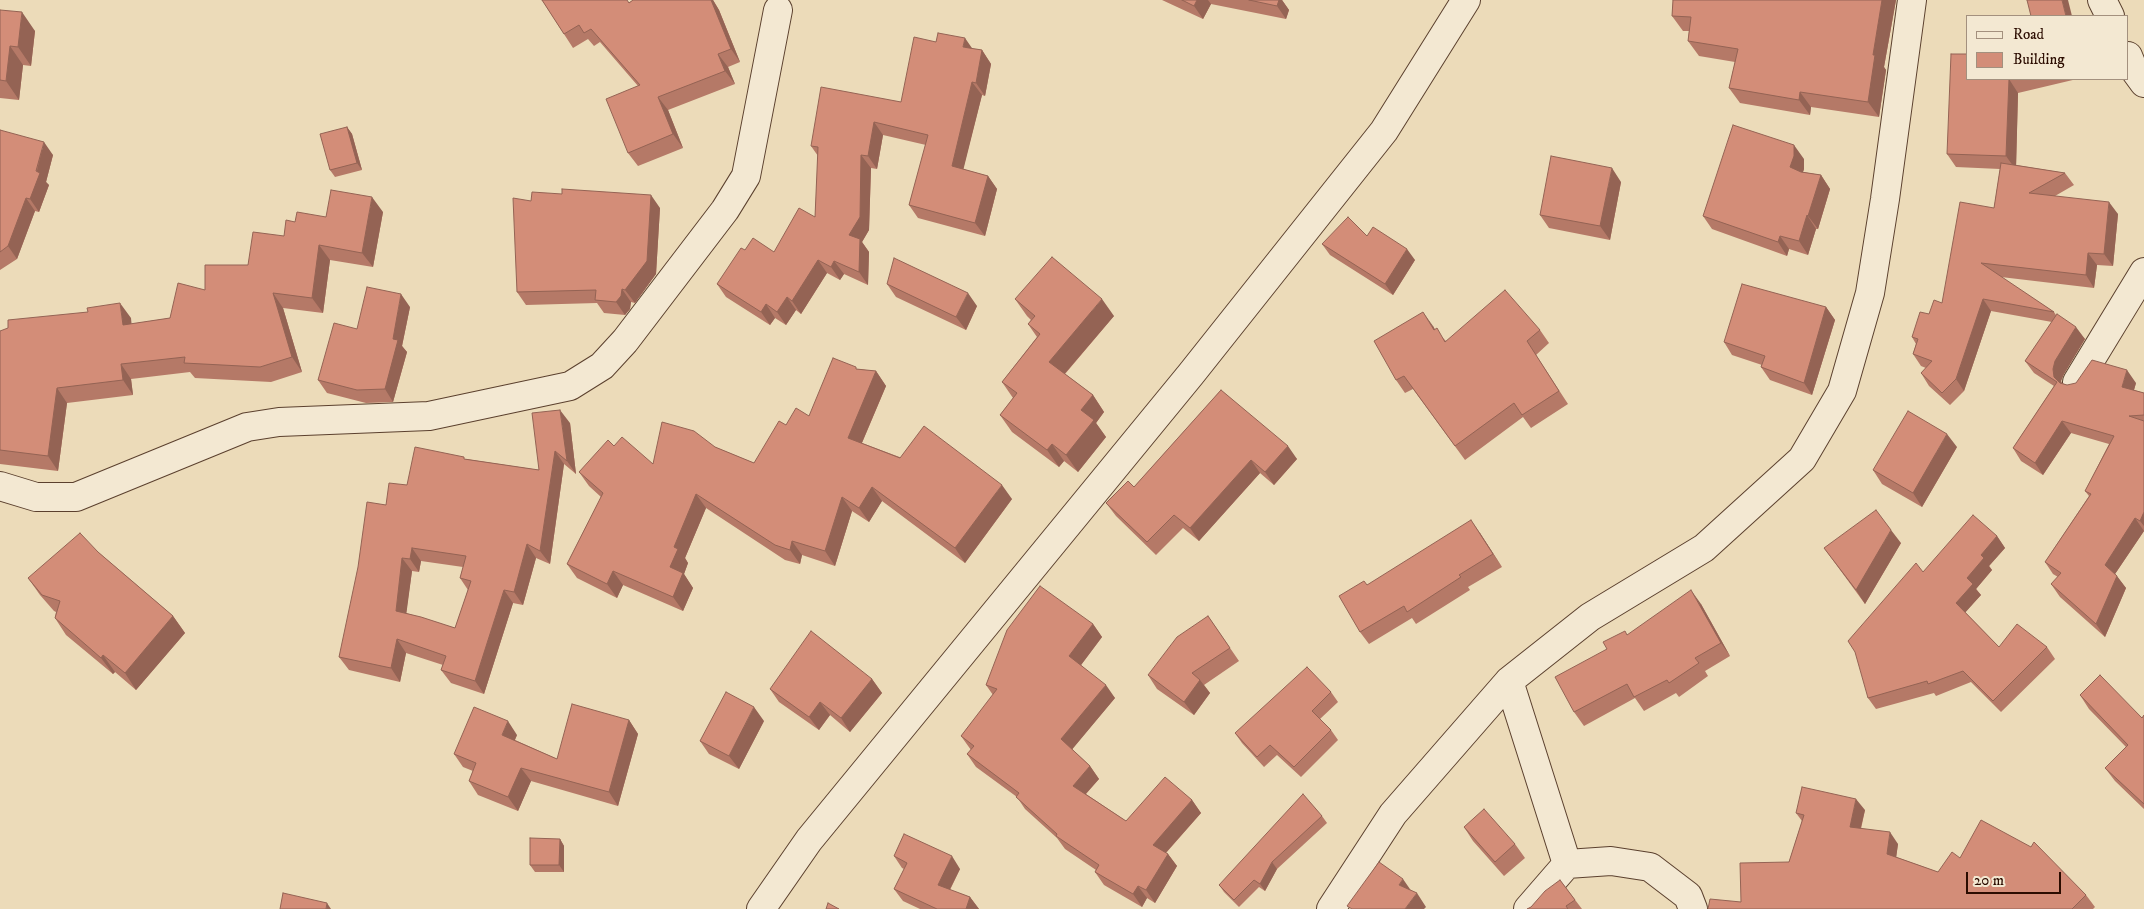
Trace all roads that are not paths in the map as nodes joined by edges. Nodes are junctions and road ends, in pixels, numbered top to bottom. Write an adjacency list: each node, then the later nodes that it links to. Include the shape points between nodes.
1 (1466, 0): 13 (street, via 1384,131 1191,374 809,840)
2 (1912, 0): 11 (street, via 1870,293 1842,391 1802,459 1704,548 1590,617)
3 (2102, 0): 5 (street)
4 (778, 10): 10 (street, via 746,176 725,210 625,341 602,366 570,386 429,416 279,422 247,427 76,497 36,497)
5 (2110, 15)
6 (2129, 58): 7 (street)
7 (2144, 83)
8 (2144, 272): 9 (street)
9 (2077, 382)
10 (0, 486)
11 (1509, 681): 12 (street); 14 (street, via 1392,814)
12 (1567, 864): 15 (street); 16 (street, via 1611,861 1650,867 1688,896)
13 (761, 909)
14 (1331, 909)
15 (1528, 909)
16 (1693, 909)

